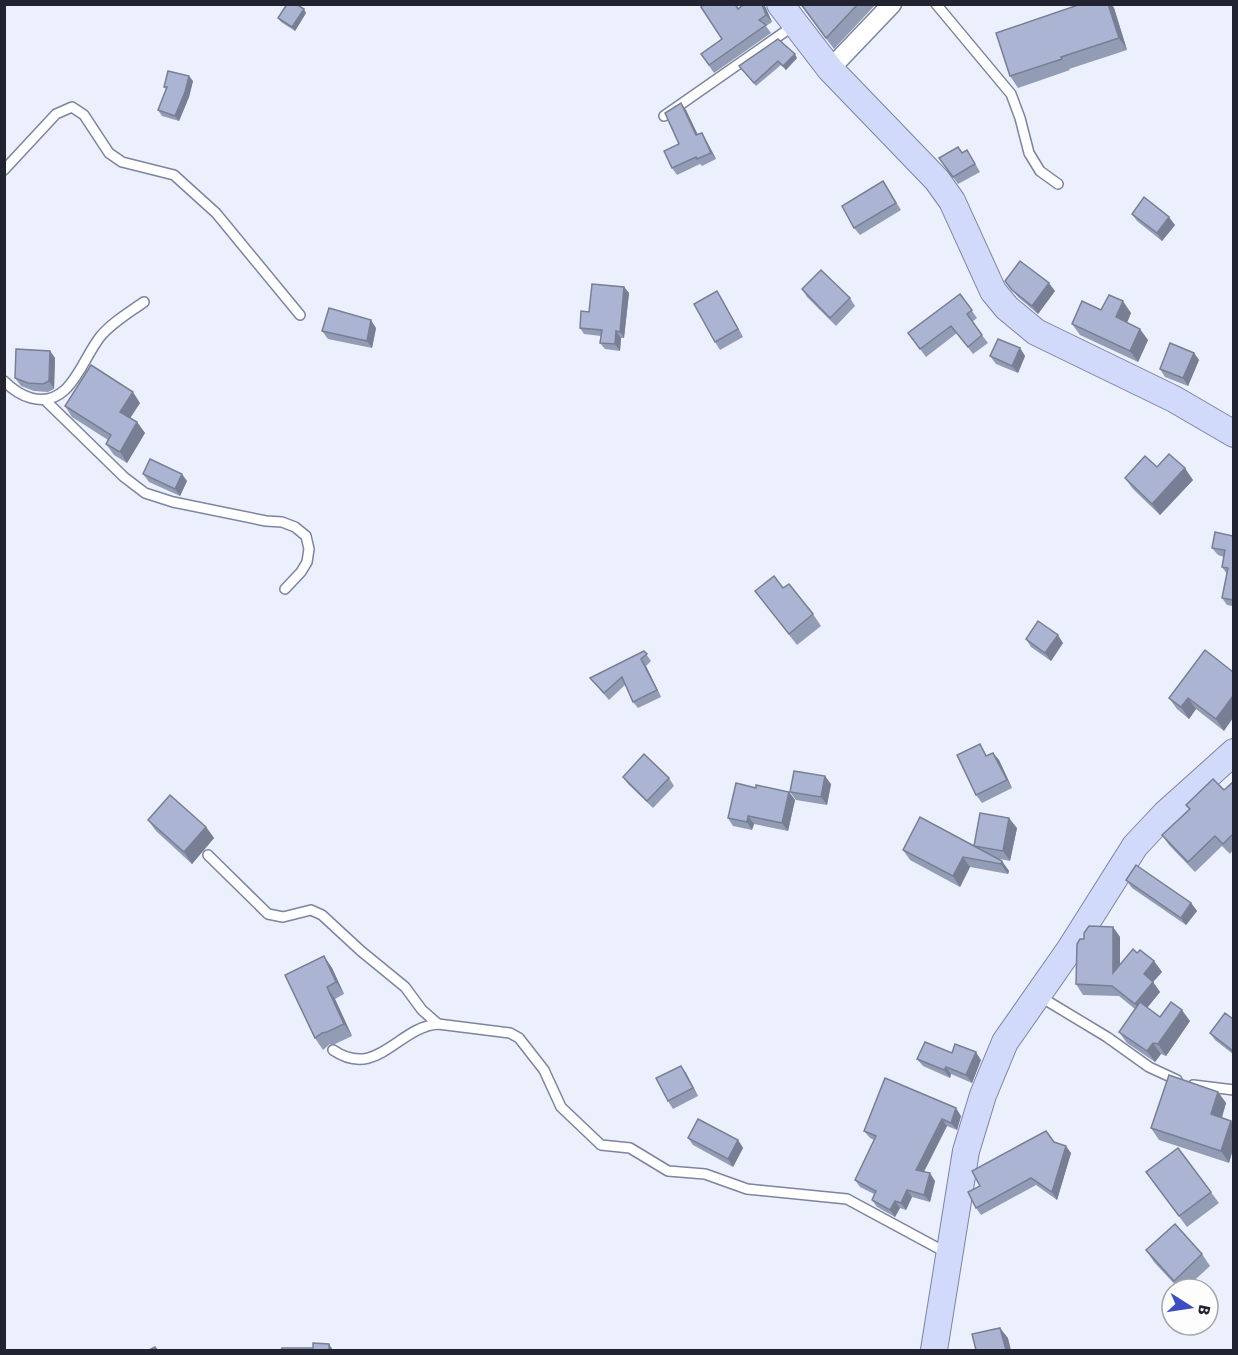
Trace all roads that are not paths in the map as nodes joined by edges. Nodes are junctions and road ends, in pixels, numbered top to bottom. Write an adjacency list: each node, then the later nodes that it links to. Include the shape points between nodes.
1 (780, 4): 4 (street)
2 (892, 4): 5 (street)
3 (936, 4): 8 (lane, via 1011,94 1029,153 1040,171)
4 (795, 24): 5 (street); 6 (lane)
5 (830, 69): 13 (street, via 937,180 952,201 993,291 1007,308 1036,332 1174,399)
6 (664, 116)
7 (4, 170): 10 (lane, via 56,114 72,107 84,115 109,153 122,162 174,175 216,213)
8 (1058, 184)
9 (144, 302): 12 (lane, via 101,335 68,386 57,398)
10 (300, 315)
11 (4, 381): 12 (lane, via 25,396)
12 (46, 401): 14 (lane, via 145,493 295,527 306,536 307,562)
13 (1233, 434)
14 (285, 589)
15 (1233, 752): 17 (street, via 1135,846)
16 (208, 855): 18 (lane, via 268,914 283,917 311,910 322,915 405,987)
17 (1039, 996): 20 (lane, via 1149,1067 1190,1085); 21 (street, via 1005,1042 983,1095 966,1151)
18 (438, 1024): 19 (lane, via 414,1031 371,1058 343,1057); 21 (lane, via 510,1033 519,1038 544,1070 561,1107 601,1144 630,1148 668,1171 705,1174 747,1189 848,1199)
19 (333, 1050)
20 (1233, 1090)
21 (949, 1254): 22 (street)
22 (934, 1350)

